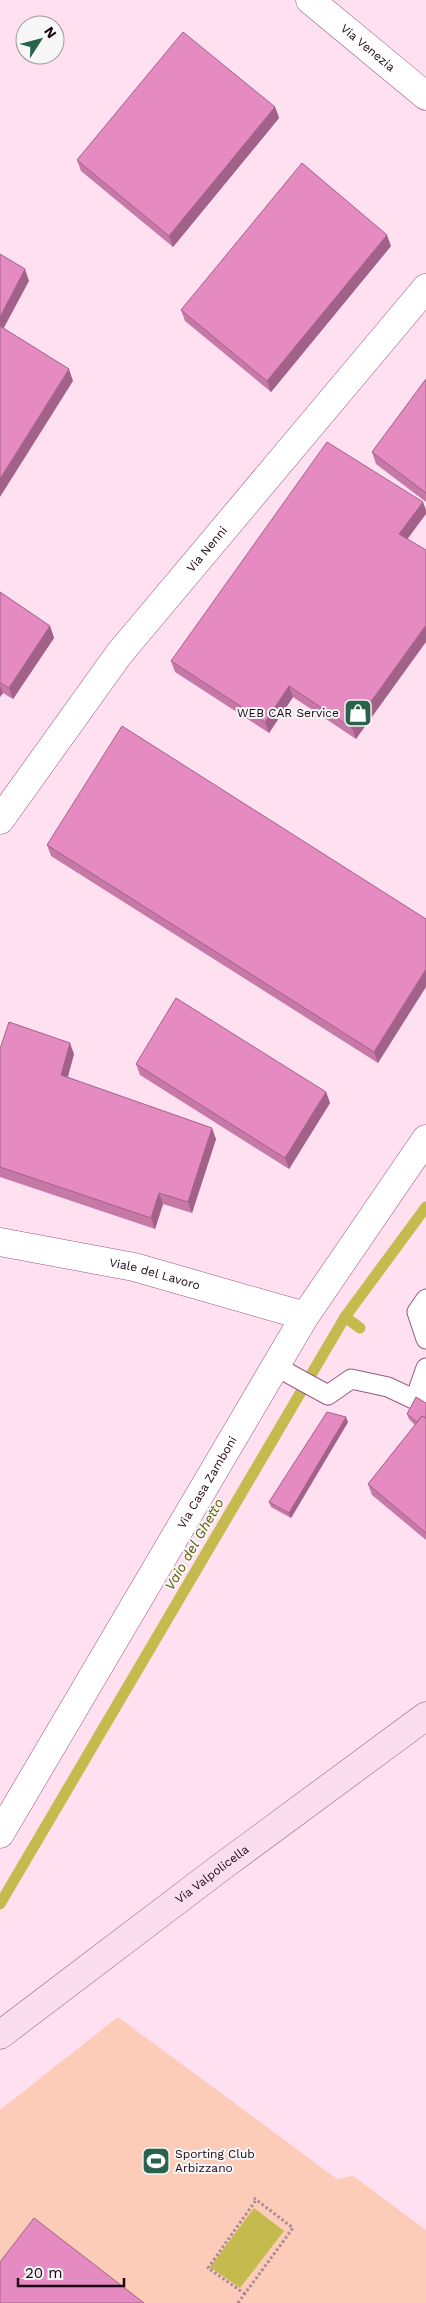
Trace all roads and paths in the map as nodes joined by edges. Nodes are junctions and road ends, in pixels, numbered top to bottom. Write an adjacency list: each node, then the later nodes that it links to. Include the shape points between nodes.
1 (310, 0): 2 (street, Via Venezia)
2 (426, 96)
3 (426, 288): 4 (street, Via Nenni, via 118,654)
4 (0, 820)
5 (426, 1139): 8 (street, Via Casa Zamboni)
6 (0, 1242): 8 (street, Viale del Lavoro, via 134,1267)
7 (426, 1299): 9 (lane, via 417,1312)
8 (305, 1316): 11 (street, Via Casa Zamboni)
9 (426, 1339)
10 (426, 1368): 12 (lane)
11 (286, 1373): 12 (lane, via 328,1395 351,1379 388,1386); 14 (street, Via Casa Zamboni)
12 (420, 1402)
13 (426, 1716): 15 (main road, Via Valpolicella)
14 (0, 1834)
15 (0, 2035)
16 (245, 2294): 16 (path, via 208,2268 255,2199 293,2228); 17 (path)
17 (238, 2303)

